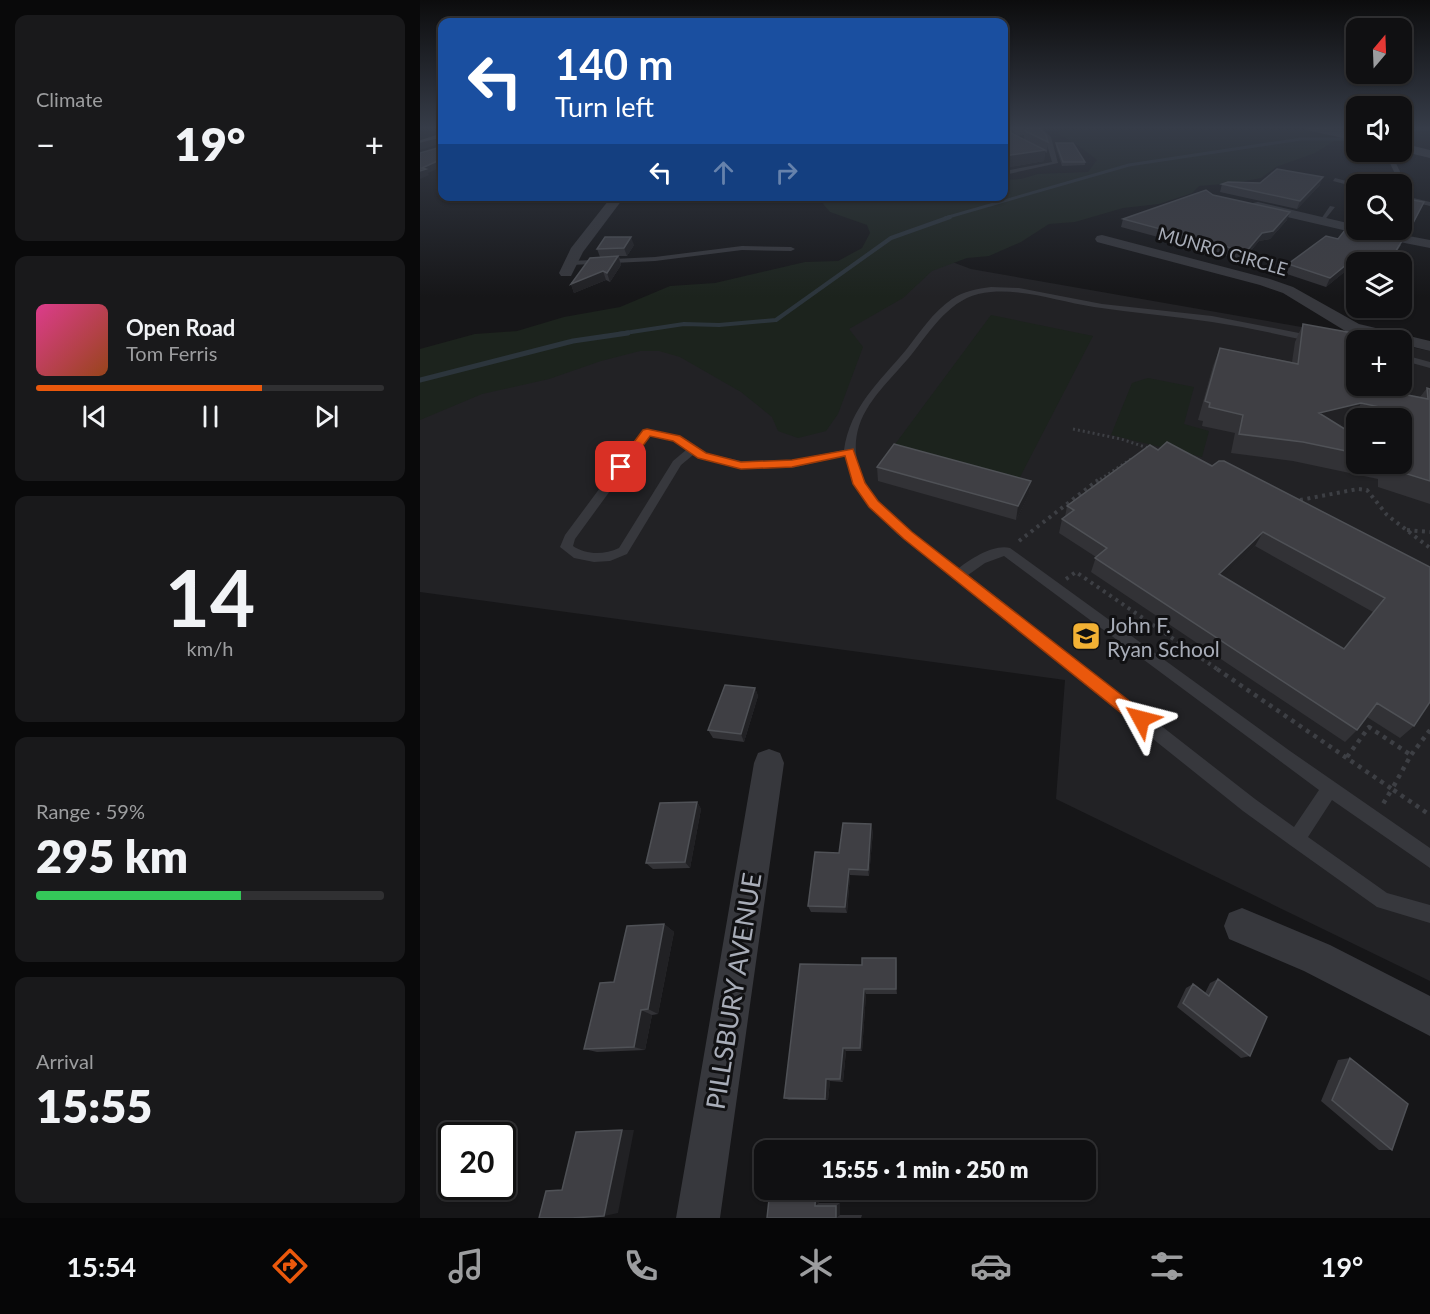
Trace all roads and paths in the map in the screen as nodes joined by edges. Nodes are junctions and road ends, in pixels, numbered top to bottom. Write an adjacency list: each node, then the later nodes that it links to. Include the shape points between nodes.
1 (1412, 200): 4 (lane)
2 (615, 201): 12 (street, via 576,251)
3 (1246, 204): 6 (street)
4 (1430, 204)
5 (1332, 207): 6 (lane)
6 (1321, 221): 7 (street)
7 (1346, 227)
8 (1102, 239): 14 (street, MUNRO CIRCLE, via 1265,282 1288,290 1353,328)
9 (1411, 240): 10 (street)
10 (1430, 244)
11 (791, 249): 12 (lane, via 742,248)
12 (569, 268)
13 (1325, 341): 23 (lane, via 1011,289 977,290 951,300 871,397 853,429)
14 (1430, 346)
15 (1412, 357): 16 (lane)
16 (1430, 357)
17 (1412, 360): 18 (lane)
18 (1430, 365)
19 (1073, 429): 20 (path)
20 (1148, 448): 22 (path); 28 (path, via 1082,491)
21 (692, 450): 21 (lane, via 677,439 647,432 569,537 566,547 571,553 604,558 623,550 677,463); 23 (lane, via 721,462 765,465 792,464)
22 (1157, 451)
23 (849, 452): 29 (lane, via 859,484 873,504)
24 (1300, 500): 25 (path, via 1367,490 1385,515)
25 (1406, 530): 26 (path); 27 (path)
26 (1430, 532)
27 (1430, 548)
28 (1006, 551): 29 (lane, via 991,554); 30 (lane)
29 (959, 575): 38 (lane)
30 (1053, 587): 33 (path, via 1076,572); 35 (lane)
31 (1430, 730): 32 (path)
32 (1412, 755): 33 (path, via 1369,728); 36 (path)
33 (1347, 757): 36 (path)
34 (769, 764): 43 (street, PILLSBURY AVENUE)
35 (1330, 788): 38 (lane); 39 (lane)
36 (1392, 789): 37 (path)
37 (1430, 815)
38 (1296, 839): 40 (lane, via 1383,901)
39 (1430, 859)
40 (1430, 914)
41 (1242, 926): 42 (street, via 1327,962)
42 (1430, 1017)
43 (698, 1218)

